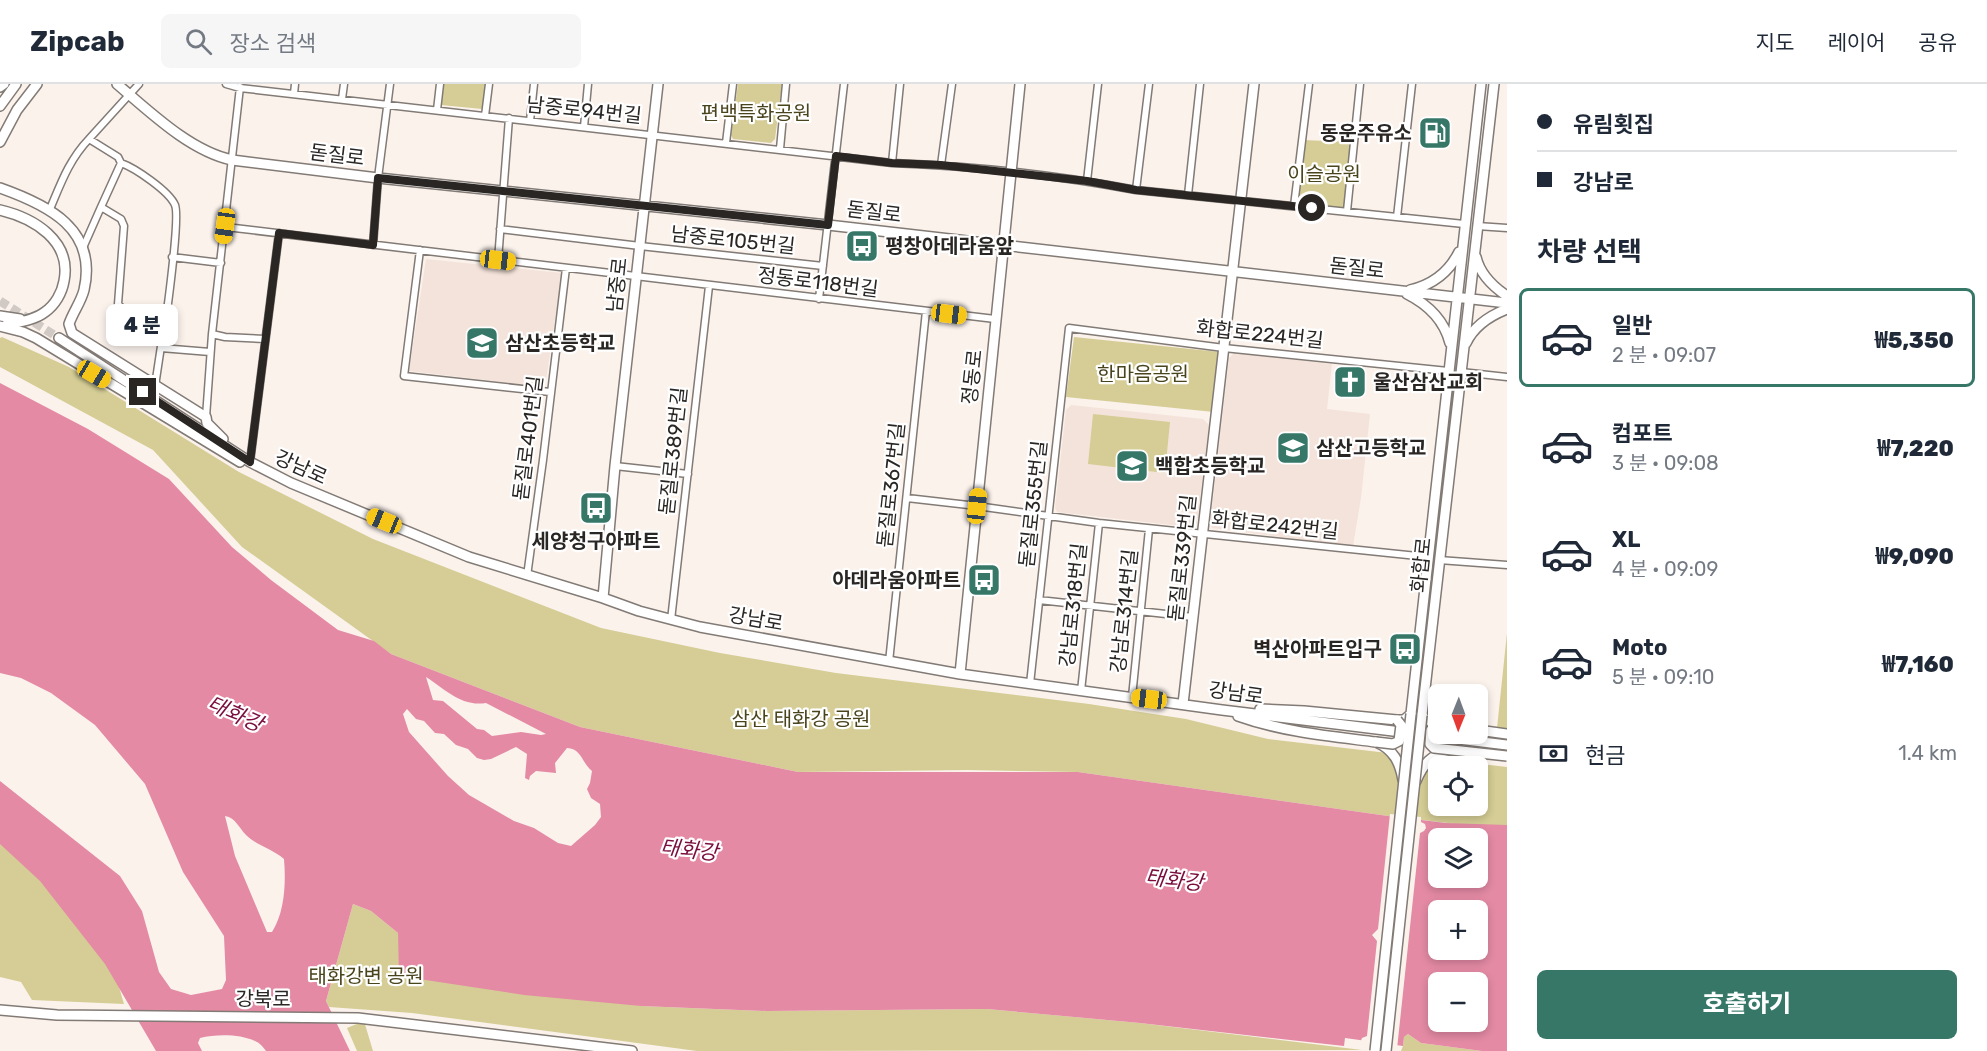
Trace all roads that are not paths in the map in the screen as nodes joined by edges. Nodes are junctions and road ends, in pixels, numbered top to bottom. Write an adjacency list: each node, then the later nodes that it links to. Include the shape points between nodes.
1 (4, 84): 31 (main road)
2 (16, 84): 36 (main road)
3 (37, 84): 44 (main road)
4 (117, 84): 32 (main road, 돋질로)
5 (139, 84): 32 (street)
6 (226, 84): 30 (street, 남중로94번길)
7 (295, 84): 33 (street)
8 (344, 84): 34 (street)
9 (390, 84): 35 (street)
10 (440, 84): 37 (street)
11 (489, 84): 38 (street)
12 (534, 84): 40 (street)
13 (588, 84): 41 (street)
14 (658, 84): 42 (main road, 남중로)
15 (733, 84): 45 (street)
16 (786, 84): 46 (street)
17 (844, 84): 47 (street)
18 (900, 84): 50 (street)
19 (952, 84): 51 (street)
20 (1020, 84): 52 (main road, 정동로)
21 (1098, 84): 54 (street)
22 (1149, 84): 57 (street)
23 (1200, 84): 58 (street)
24 (1254, 84): 59 (main road, 돋질로339번길)
25 (1309, 84): 61 (street)
26 (1360, 84): 65 (street)
27 (1412, 84): 66 (street)
28 (1480, 84): 67 (main road, 화합로)
29 (1494, 84): 70 (main road, 화합로)
30 (240, 86): 33 (street, 남중로94번길); 48 (street)
31 (0, 87)
32 (129, 94): 43 (street); 48 (main road, 돋질로, via 186,140)
33 (294, 94): 34 (street, 남중로94번길)
34 (342, 99): 35 (street, 남중로94번길)
35 (387, 105): 37 (street, 남중로94번길); 53 (street)
36 (0, 106)
37 (437, 110): 38 (street, 남중로94번길)
38 (485, 116): 39 (street, 남중로94번길)
39 (509, 118): 40 (street, 남중로94번길); 56 (street)
40 (530, 121): 41 (street, 남중로94번길)
41 (584, 127): 42 (street, 남중로94번길)
42 (653, 135): 45 (street, 남중로94번길); 60 (main road, 남중로)
43 (89, 139): 49 (street); 63 (street, via 64,173)
44 (0, 142)
45 (726, 143): 46 (street, 남중로94번길)
46 (780, 149): 47 (street, 남중로94번길)
47 (836, 156): 50 (street, 남중로94번길); 68 (street)
48 (232, 160): 53 (main road, 돋질로); 69 (street)
49 (121, 163): 62 (street); 81 (street, via 159,188 174,204)
50 (892, 163): 51 (street, 남중로94번길)
51 (941, 165): 52 (street, 남중로94번길)
52 (1011, 172): 54 (street, 남중로94번길); 76 (main road, 정동로)
53 (378, 178): 56 (main road, 돋질로); 74 (street)
54 (1087, 181): 57 (street, 남중로94번길)
55 (0, 188): 63 (main road)
56 (502, 190): 60 (main road, 돋질로); 72 (street)
57 (1136, 190): 58 (street, 남중로94번길)
58 (1188, 195): 59 (street, 남중로94번길)
59 (1240, 200): 61 (street, 남중로94번길); 86 (main road, 돋질로339번길)
60 (644, 204): 68 (main road, 돋질로); 75 (main road, 남중로)
61 (1294, 206): 65 (street, 남중로94번길)
62 (101, 207): 78 (street); 102 (street, via 121,219 124,226 118,304 158,326)
63 (50, 209): 78 (main road, via 67,223)
64 (0, 210): 98 (main road, via 32,220 55,240 62,254 63,288 52,306)
65 (1347, 212): 66 (street, 남중로94번길)
66 (1397, 217): 67 (street, 남중로94번길)
67 (1464, 224): 77 (main road, 화합로)
68 (828, 225): 76 (main road, 돋질로); 84 (street)
69 (225, 226): 73 (street, 정동로118번길); 83 (street)
70 (1477, 226): 71 (street); 80 (main road, 화합로)
71 (1507, 228)
72 (500, 229): 75 (street, 남중로105번길); 82 (street)
73 (279, 233): 74 (street, 정동로118번길); 105 (street)
74 (373, 245): 79 (street, 정동로118번길)
75 (640, 246): 84 (street, 남중로105번길); 87 (main road, 남중로)
76 (1004, 246): 86 (main road, 돋질로); 99 (main road, 정동로)
77 (1461, 248): 80 (main road, via 1466,263 1471,261); 89 (main road, via 1438,278); 91 (main road, 화합로)
78 (82, 250): 114 (main road, via 86,282 70,321 70,331)
79 (420, 250): 82 (street, 정동로118번길); 115 (street, via 404,376)
80 (1474, 250): 90 (main road, via 1483,273); 93 (main road, 화합로)
81 (172, 257): 83 (street); 102 (street)
82 (498, 260): 85 (street, 정동로118번길)
83 (221, 263): 103 (street)
84 (823, 266): 92 (street)
85 (566, 268): 87 (street, 정동로118번길); 115 (street, 돋질로401번길)
86 (1232, 272): 89 (main road, 돋질로); 108 (main road, 돋질로339번길)
87 (636, 277): 88 (street, 정동로118번길); 119 (main road, 남중로)
88 (709, 286): 92 (street, 정동로118번길); 120 (street, 돋질로389번길)
89 (1399, 291): 91 (main road, 돋질로); 106 (main road, via 1420,301 1438,318)
90 (1507, 296)
91 (1456, 297): 93 (main road, 돋질로); 106 (main road, 화합로)
92 (819, 299): 96 (street, 정동로118번길)
93 (1469, 299): 94 (main road, 돋질로); 109 (main road, 화합로)
94 (1507, 303)
95 (1507, 309): 109 (main road, via 1482,322)
96 (926, 311): 99 (street, 정동로118번길); 122 (street, 돋질로367번길)
97 (0, 316): 98 (main road)
98 (34, 318): 100 (main road)
99 (995, 319): 123 (main road, 정동로)
100 (0, 326): 121 (main road, via 36,338 231,457)
101 (1069, 328): 108 (street, 화합로224번길); 124 (street, 돋질로355번길)
102 (163, 333): 107 (street)
103 (212, 334): 105 (street); 110 (street)
104 (59, 339): 117 (main road, 강남로)
105 (265, 339): 118 (street)
106 (1450, 347): 111 (main road, 화합로)
107 (161, 348): 110 (street); 114 (street)
108 (1224, 348): 111 (street, 화합로224번길); 127 (main road, 돋질로339번길)
109 (1464, 348): 112 (main road, 화합로)
110 (210, 352): 116 (street)
111 (1448, 371): 112 (main road, via 1450,363 1456,360 1461,364); 128 (main road, 화합로)
112 (1461, 372): 113 (street); 129 (main road, 화합로)
113 (1507, 377)
114 (155, 386): 116 (main road)
115 (550, 392): 131 (street, 돋질로401번길)
116 (206, 417): 117 (main road, via 207,423)
117 (235, 452): 118 (main road, 강남로)
118 (250, 462): 121 (main road, 강남로)
119 (615, 466): 120 (street); 132 (main road, 남중로)
120 (687, 474): 137 (street, 돋질로389번길)
121 (291, 483): 131 (main road, 강남로, via 469,557)
122 (907, 498): 123 (street, 화합로242번길); 138 (street, 돋질로367번길)
123 (977, 506): 124 (street, 화합로242번길); 139 (main road, 정동로)
124 (1049, 516): 125 (street, 화합로242번길); 133 (street, 돋질로355번길)
125 (1099, 523): 126 (street, 화합로242번길); 134 (street, 강남로318번길)
126 (1149, 529): 127 (street, 화합로242번길); 135 (street, 강남로314번길)
127 (1203, 534): 128 (street, 화합로242번길); 136 (main road, 돋질로339번길)
128 (1427, 557): 145 (main road, 화합로)
129 (1439, 560): 130 (street); 146 (main road, 화합로)
130 (1507, 565)
131 (527, 576): 132 (main road, 강남로)
132 (603, 598): 137 (main road, 강남로)
133 (1039, 600): 134 (street); 140 (street, 돋질로355번길)
134 (1090, 606): 135 (street); 141 (street, 강남로318번길)
135 (1141, 611): 136 (street); 142 (street, 강남로314번길)
136 (1193, 617): 143 (main road, 돋질로339번길)
137 (671, 620): 138 (main road, 강남로)
138 (890, 662): 139 (main road, 강남로)
139 (960, 674): 140 (main road, 강남로)
140 (1030, 684): 141 (main road, 강남로)
141 (1081, 691): 142 (main road, 강남로)
142 (1132, 697): 143 (main road, 강남로)
143 (1183, 704): 144 (main road, 강남로)
144 (1222, 710): 147 (main road, via 1304,711); 151 (main road, via 1301,733); 153 (main road, 강남로)
145 (1411, 714): 147 (main road, bridge); 156 (main road, 화합로, bridge)
146 (1422, 715): 148 (main road, bridge); 157 (main road, 화합로, bridge)
147 (1397, 720): 151 (main road, bridge, via 1401,725 1399,741)
148 (1428, 723)
149 (1488, 731): 150 (main road)
150 (1507, 734)
151 (1376, 742): 156 (main road, bridge, via 1393,754)
152 (1431, 744): 154 (main road, bridge)
153 (1507, 745)
154 (1451, 750): 155 (main road, bridge); 157 (main road, bridge, via 1427,761)
155 (1507, 756)
156 (1403, 782): 161 (main road, 화합로, bridge)
157 (1415, 783): 162 (main road, 화합로, bridge)
158 (0, 1010): 159 (main road, 강북로, via 57,1015 358,1017)
159 (613, 1049): 160 (main road, 강북로)
160 (632, 1051)
161 (1375, 1051)
162 (1386, 1051)

